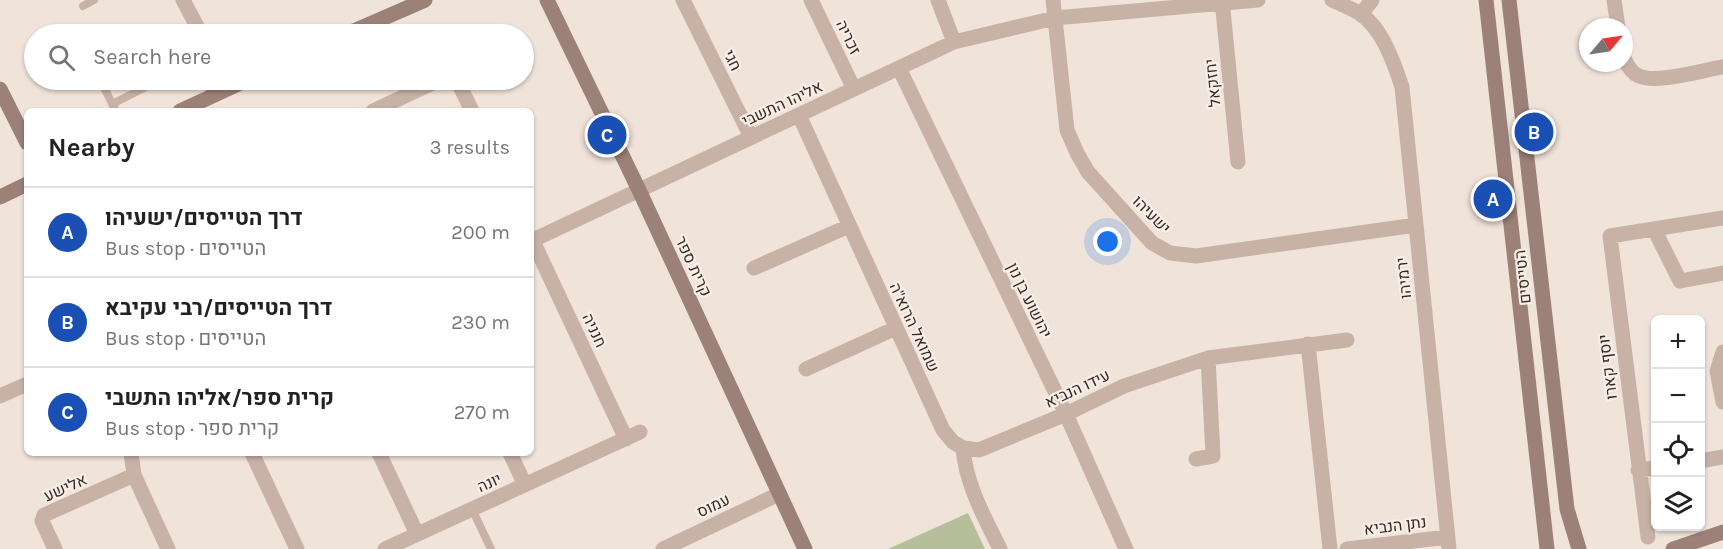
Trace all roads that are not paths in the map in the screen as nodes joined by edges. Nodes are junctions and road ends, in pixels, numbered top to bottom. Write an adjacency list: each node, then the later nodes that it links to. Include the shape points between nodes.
1 (94, 0): 16 (lane)
2 (183, 0): 20 (street)
3 (425, 0): 21 (main road)
4 (547, 0): 43 (main road, קרית ספר)
5 (683, 0): 39 (street, חגי)
6 (811, 0): 27 (street, זכריה)
7 (938, 0): 22 (street)
8 (1053, 0): 18 (street, ישעיהו)
9 (1258, 0): 15 (street)
10 (1332, 0): 17 (street, ירמיהו)
11 (1372, 0): 17 (street)
12 (1486, 0): 93 (main road, הטייסים)
13 (1509, 0): 94 (main road, הטייסים, via 1567,509)
14 (1614, 0): 19 (street)
15 (1222, 1): 18 (street); 41 (street, יחזקאל)
16 (83, 6)
17 (1361, 14): 47 (street, ירמיהו, via 1384,45 1402,87)
18 (1055, 18): 22 (street, אליהו התשבי); 47 (street, ישעיהו, via 1067,130 1088,172 1152,243 1170,252 1196,256)
19 (1617, 18)
20 (196, 24)
21 (370, 24)
22 (954, 42): 24 (street, אליהו התשבי)
23 (1723, 67): 25 (street, via 1652,78)
24 (898, 68): 27 (street, אליהו התשבי); 62 (street, יהושוע בן נון)
25 (1633, 72)
26 (0, 89): 33 (main road)
27 (854, 89): 38 (street, אליהו התשבי)
28 (105, 90): 34 (lane)
29 (141, 90): 34 (lane)
30 (216, 90): 35 (main road)
31 (418, 90): 36 (street)
32 (462, 90): 37 (street)
33 (4, 105): 40 (main road)
34 (114, 107)
35 (185, 108)
36 (379, 108)
37 (471, 108)
38 (799, 115): 39 (street, אליהו התשבי); 46 (street, שמואל הרוא"ה)
39 (752, 137): 43 (street, אליהו התשבי)
40 (24, 138)
41 (1238, 162)
42 (24, 185): 44 (main road)
43 (639, 190): 49 (street, אליהו התשבי); 76 (main road, קרית ספר)
44 (0, 197)
45 (1723, 218): 48 (street, יוסף קארו)
46 (849, 225): 51 (street); 53 (street, שמואל הרוא"ה)
47 (1416, 225): 81 (street, ירמיהו)
48 (1654, 229): 52 (street, via 1680,281); 73 (street, יוסף קארו, via 1610,236)
49 (534, 238)
50 (534, 243): 63 (street, חנניה)
51 (754, 268)
52 (1723, 273)
53 (896, 328): 58 (street); 64 (street, שמואל הרוא"ה, via 943,430)
54 (1347, 340): 55 (street, עידו הנביא)
55 (1308, 344): 57 (street, עידו הנביא); 91 (street)
56 (1723, 352): 61 (street, via 1717,371)
57 (1208, 358): 62 (street, עידו הנביא, via 1124,386); 70 (street, via 1213,456)
58 (806, 369)
59 (24, 385): 60 (street)
60 (0, 396)
61 (1723, 402)
62 (1066, 414): 64 (street, עידו הנביא, via 979,450); 90 (street, יהושוע בן נון)
63 (633, 436): 75 (street, יונה)
64 (963, 448): 89 (street, via 971,488)
65 (131, 456): 74 (street)
66 (253, 456): 85 (street)
67 (380, 456): 79 (street)
68 (511, 456): 75 (street)
69 (1723, 457): 71 (street)
70 (1196, 459)
71 (1705, 460)
72 (1651, 469): 73 (street)
73 (1638, 470): 80 (street, יוסף קארו)
74 (134, 476): 83 (street, אלישע, via 45,515 42,521); 84 (street)
75 (525, 485): 77 (street, יונה)
76 (779, 494): 82 (street, עמוס); 88 (main road, קרית ספר)
77 (472, 509): 79 (street, יונה); 87 (lane)
78 (1723, 532): 95 (main road)
79 (417, 534): 86 (street, יונה)
80 (1648, 537)
81 (1448, 543): 92 (street, נתן הנביא)
82 (669, 548)
83 (55, 549)
84 (168, 549)
85 (297, 549)
86 (385, 549)
87 (491, 549)
88 (805, 549)
89 (1000, 549)
90 (1126, 549)
91 (1330, 549)
92 (1347, 549)
93 (1547, 549)
94 (1580, 549)
95 (1673, 549)

